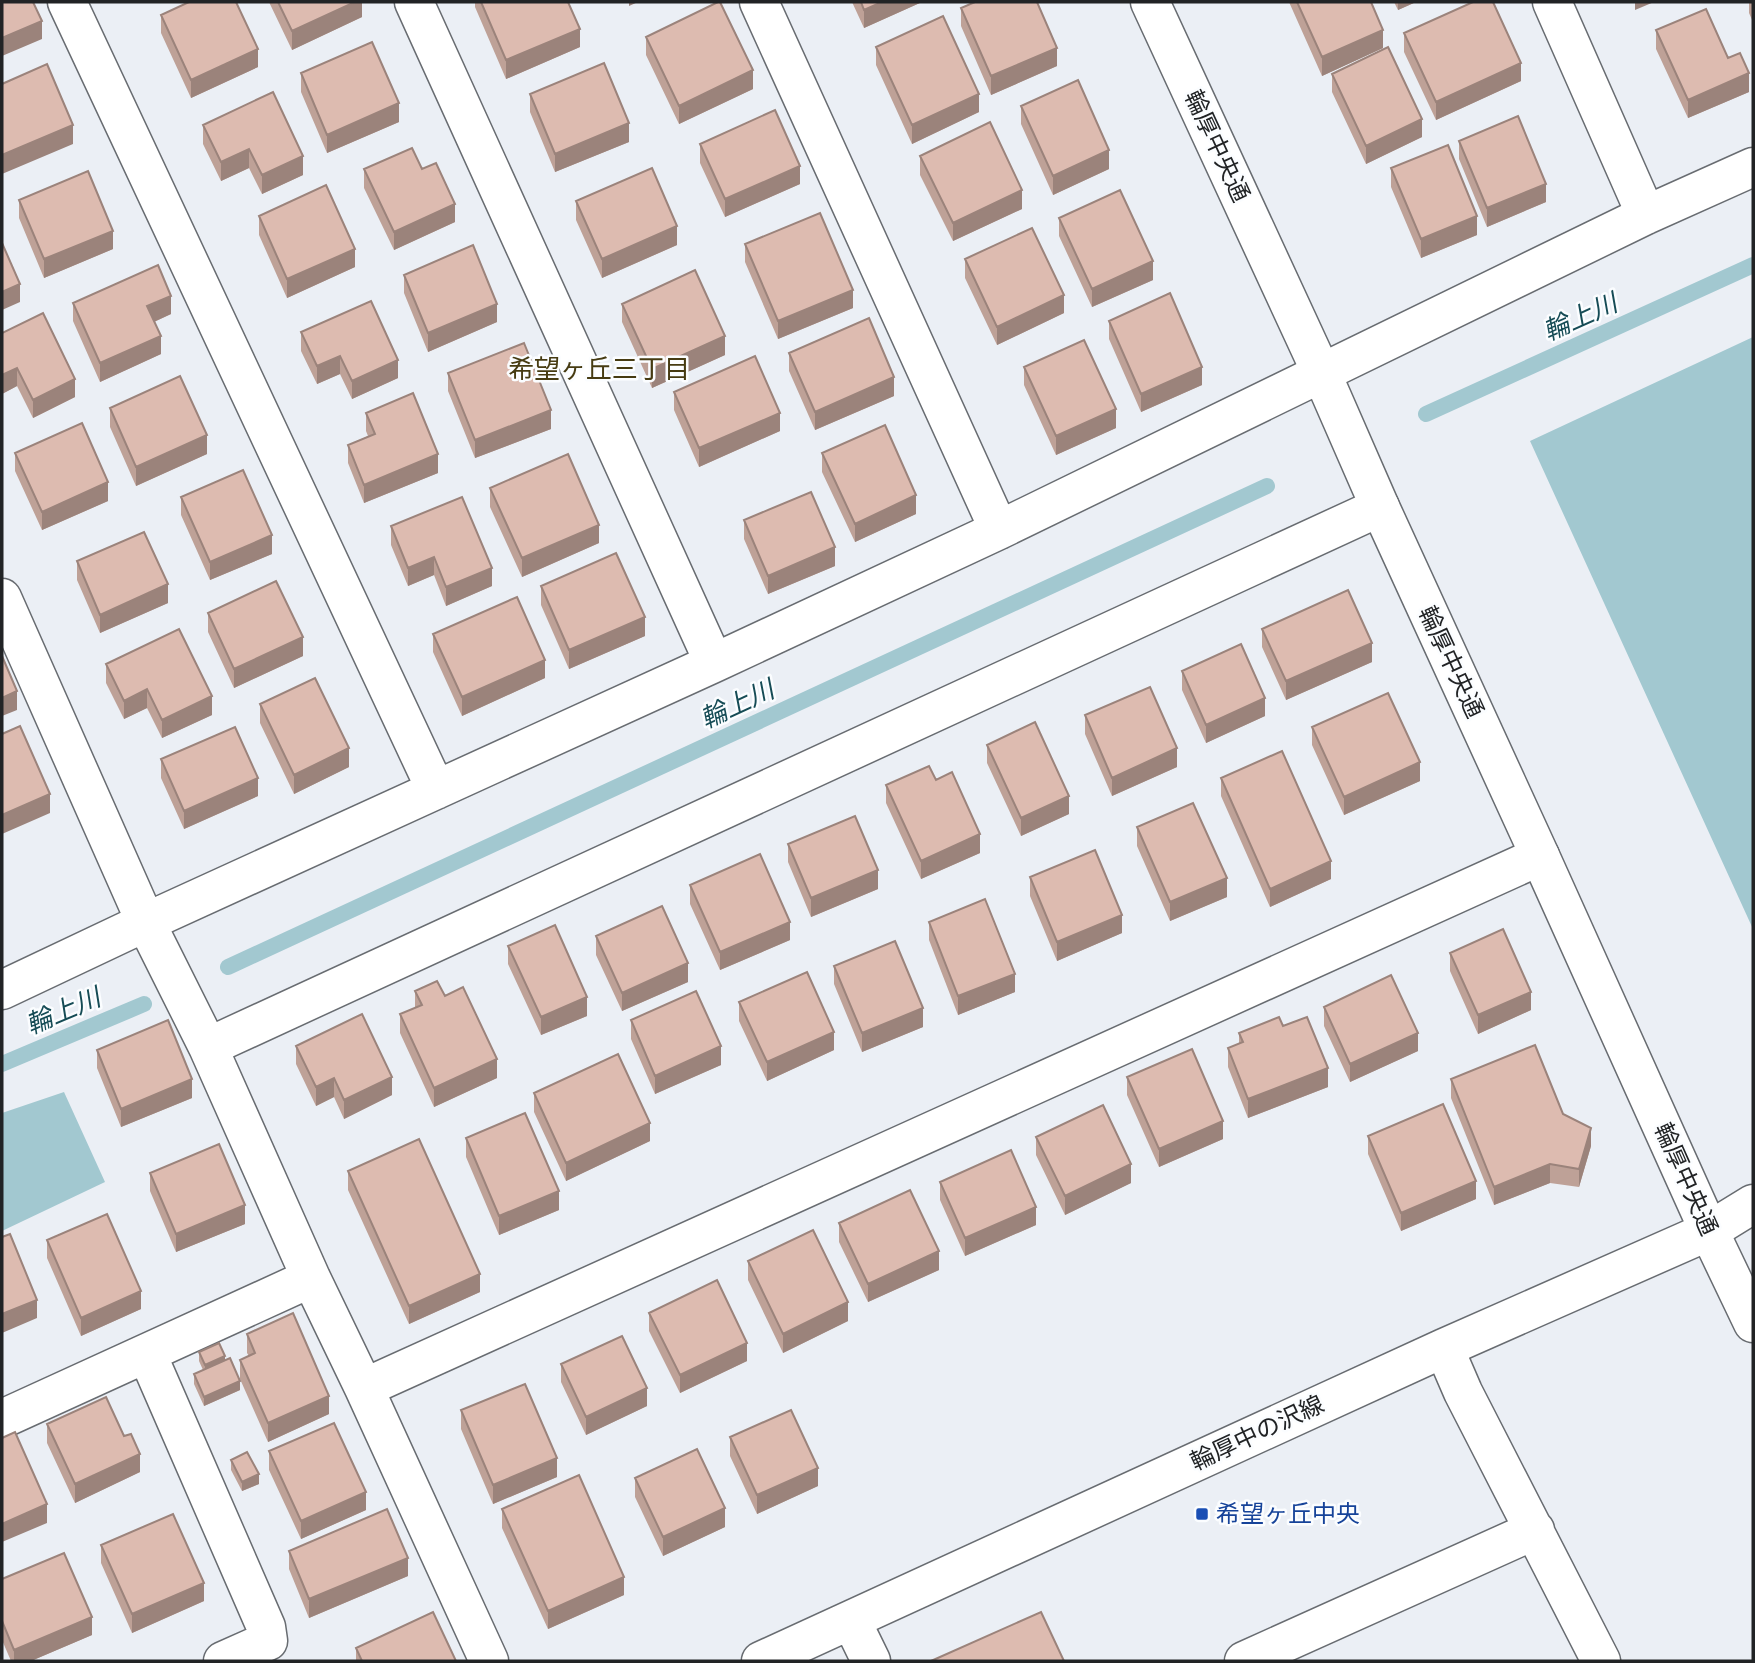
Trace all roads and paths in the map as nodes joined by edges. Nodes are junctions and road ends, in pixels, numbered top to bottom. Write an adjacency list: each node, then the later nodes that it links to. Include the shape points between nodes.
1 (67, 2): 13 (street)
2 (414, 2): 12 (street)
3 (760, 2): 10 (street)
4 (1150, 2): 8 (street, 輪厚中央通)
5 (1552, 2): 7 (street)
6 (1753, 167): 7 (street)
7 (1646, 215): 8 (street)
8 (1321, 372): 9 (street, 輪厚中央通); 10 (street)
9 (1380, 507): 14 (street, 輪厚中央通); 17 (street)
10 (999, 530): 12 (street)
11 (2, 598): 15 (street)
12 (714, 663): 13 (street)
13 (436, 790): 15 (street)
14 (1541, 856): 19 (street, 輪厚中央通); 24 (street)
15 (146, 923): 16 (street); 17 (street)
16 (2, 990)
17 (208, 1047): 20 (street)
18 (1753, 1204): 19 (street, 輪厚中の沢線)
19 (1709, 1231): 21 (street, 輪厚中央通); 22 (street, 輪厚中の沢線)
20 (311, 1278): 23 (street); 24 (street)
21 (1753, 1323)
22 (1444, 1348): 26 (street); 27 (street, 輪厚中の沢線)
23 (147, 1354): 25 (street); 28 (street, via 266,1627 268,1641)
24 (364, 1388): 29 (street)
25 (2, 1419)
26 (1535, 1530): 32 (street); 33 (street)
27 (852, 1620): 30 (street, 輪厚中の沢線); 31 (street)
28 (223, 1661)
29 (489, 1661)
30 (761, 1661)
31 (871, 1661)
32 (1244, 1661)
33 (1601, 1661)

